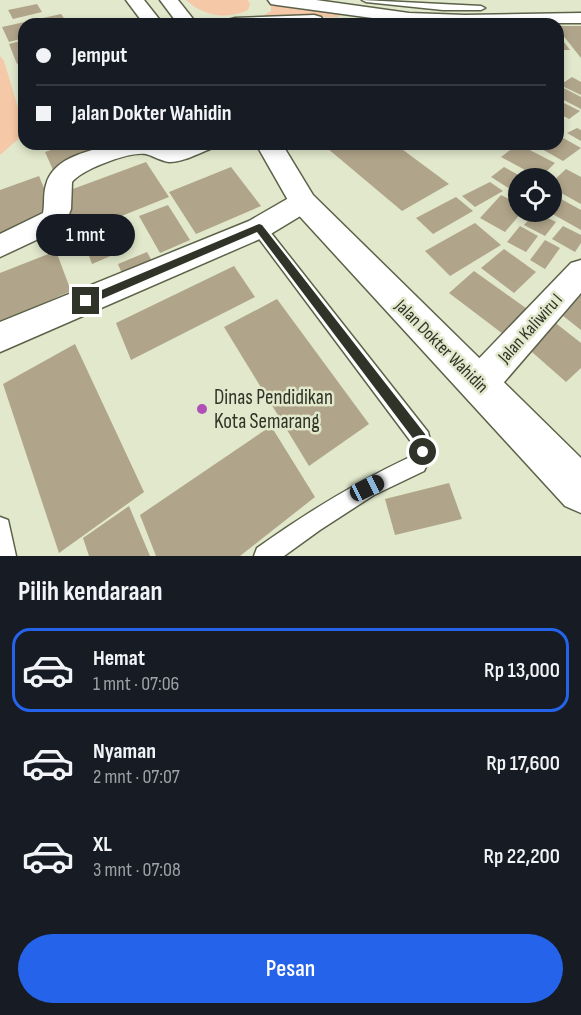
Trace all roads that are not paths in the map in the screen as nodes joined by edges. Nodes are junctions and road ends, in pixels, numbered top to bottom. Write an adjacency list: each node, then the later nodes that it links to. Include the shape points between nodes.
1 (135, 0): 8 (highway)
2 (169, 0): 9 (highway)
3 (277, 0): 11 (highway)
4 (366, 0): 7 (lane)
5 (476, 0): 7 (lane)
6 (259, 5): 10 (highway, via 256,14)
7 (486, 14): 11 (highway); 12 (highway)
8 (149, 18)
9 (184, 18)
10 (242, 18)
11 (409, 18)
12 (581, 18)
13 (126, 150): 19 (street, via 63,174 55,191 58,213 54,220)
14 (156, 150): 15 (street, via 173,154)
15 (185, 150)
16 (269, 150): 17 (highway, Jalan Dokter Wahidin)
17 (303, 202): 18 (street); 22 (highway, Jalan Dokter Wahidin)
18 (259, 228): 21 (street); 26 (lane, via 421,439 423,452 417,464 367,488)
19 (0, 246)
20 (581, 272): 22 (street, Jalan Kaliwiru I)
21 (0, 337)
22 (480, 383): 23 (highway, Jalan Dokter Wahidin)
23 (581, 490)
24 (0, 528): 25 (lane)
25 (5, 556)
26 (266, 556)

